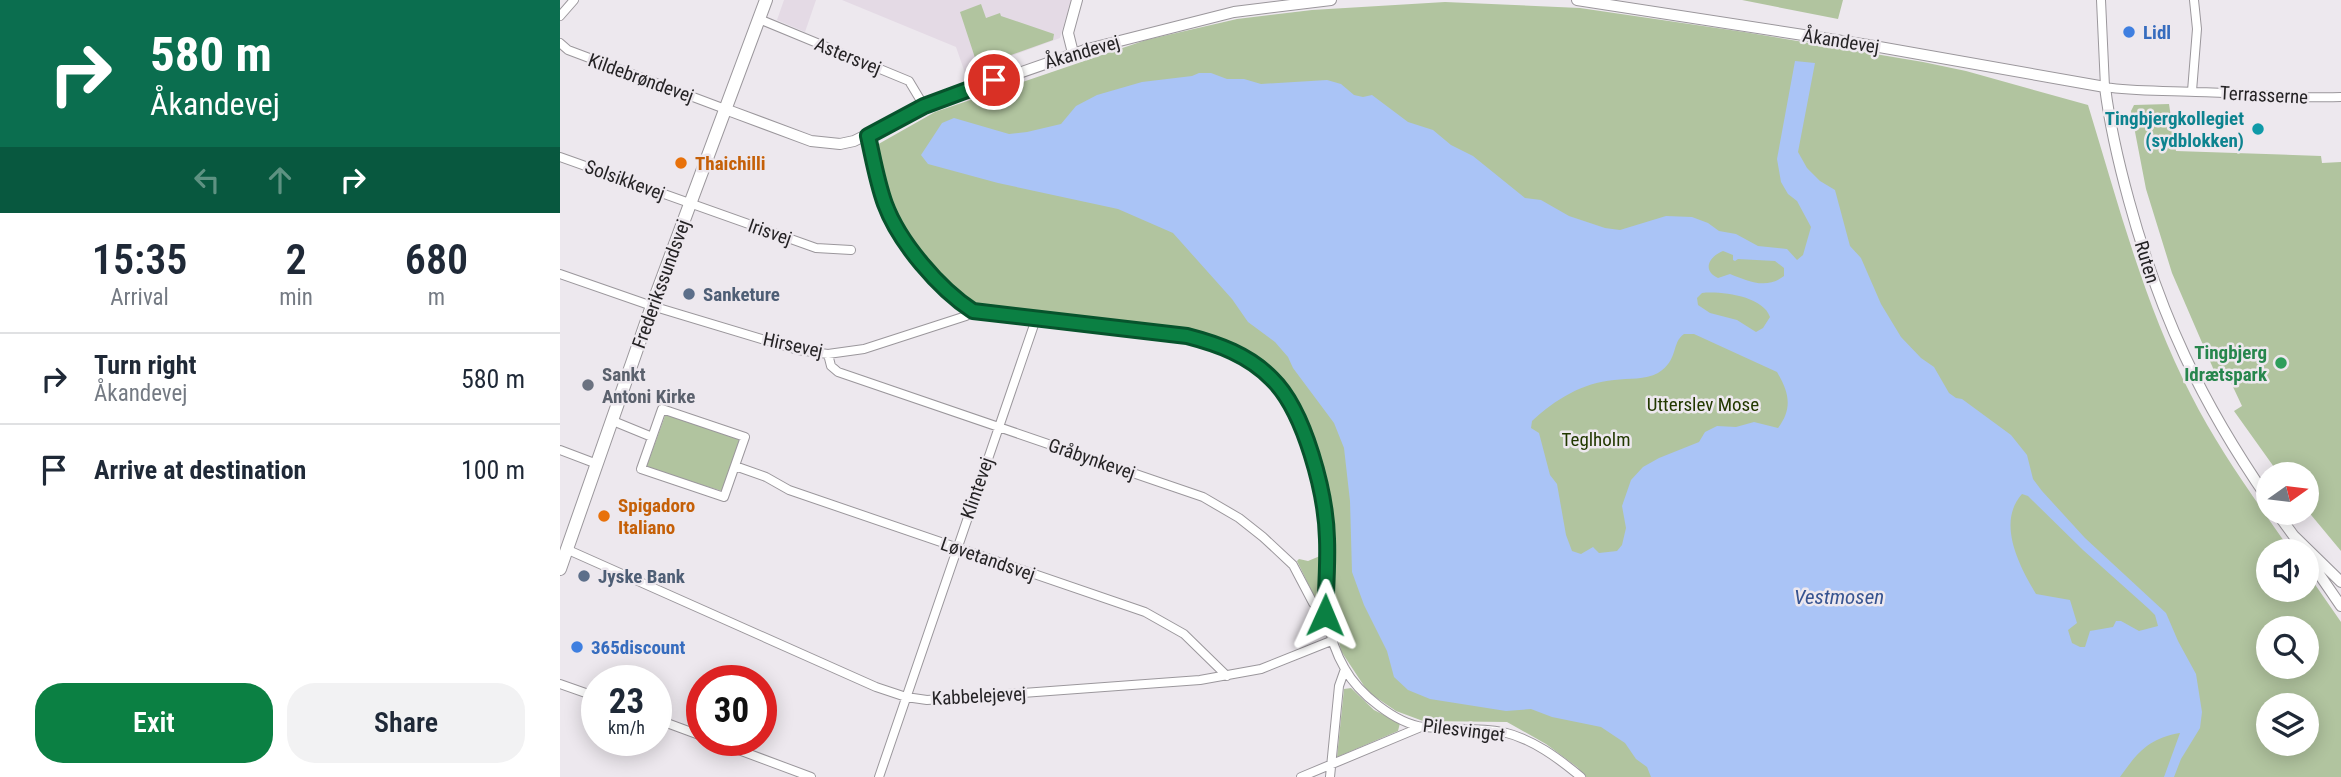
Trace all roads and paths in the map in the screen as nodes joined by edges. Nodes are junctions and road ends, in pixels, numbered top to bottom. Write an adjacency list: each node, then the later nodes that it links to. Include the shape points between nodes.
1 (574, 0): 8 (street)
2 (766, 0): 9 (main road, Frederikssundsvej)
3 (1077, 0): 11 (street, via 1068,33)
4 (1331, 0): 11 (street, Åkandevej, via 1234,12)
5 (1577, 0): 12 (street, Åkandevej)
6 (2101, 0): 12 (street, Ruten)
7 (2194, 0): 13 (street, via 2197,29)
8 (560, 16)
9 (759, 19): 15 (street, Astersvej, via 909,81); 16 (main road, Frederikssundsvej)
10 (560, 43): 16 (street, Kildebrøndevej, via 568,50)
11 (1073, 53): 15 (street, Åkandevej)
12 (2105, 87): 13 (street, Terrasserne, via 2131,92); 32 (street, Ruten, via 2108,123 2155,289 2206,400)
13 (2192, 91): 14 (street, Terrasserne)
14 (2341, 97)
15 (924, 106): 17 (street, Åkandevej)
16 (725, 109): 17 (street, Åkandevej, via 811,141 840,144); 19 (main road, Frederikssundsvej)
17 (868, 136): 23 (street, via 885,205 895,225 933,276)
18 (560, 156): 19 (street, Solsikkevej)
19 (690, 204): 20 (street, Irisvej, via 816,247); 22 (main road, Frederikssundsvej)
20 (851, 250)
21 (560, 274): 22 (street, Hirsevej)
22 (652, 306): 25 (street, Hirsevej, via 798,350); 26 (main road, Frederikssundsvej)
23 (973, 311): 24 (street, Pilesvinget); 25 (street, Hirsevej, via 864,349)
24 (1036, 319): 27 (street, Klintevej); 42 (street, Pilesvinget, via 1215,343 1238,353 1274,380 1297,413 1324,506)
25 (828, 354): 27 (street, Gråbynkevej, via 838,372)
26 (613, 421): 28 (street); 30 (main road, Frederikssundsvej)
27 (998, 427): 36 (street, Klintevej); 42 (street, Gråbynkevej, via 1203,497 1239,518 1293,565 1313,603)
28 (652, 437): 31 (street, via 662,409 744,437); 31 (street, via 641,469 724,497)
29 (560, 450): 30 (street)
30 (597, 464): 37 (main road, Frederikssundsvej)
31 (735, 466): 36 (street, Løvetandsvej, via 789,490)
32 (2256, 480)
33 (2286, 525): 34 (street)
34 (2293, 535): 35 (street); 40 (street)
35 (2296, 539)
36 (957, 548): 45 (street, Løvetandsvej, via 1145,612 1184,634); 48 (street, Klintevej)
37 (566, 549): 38 (main road, Frederikssundsvej); 48 (street, Kabbelejevej)
38 (560, 567)
39 (2319, 574): 41 (street)
40 (2341, 582)
41 (2341, 606)
42 (1325, 615): 43 (street, Pilesvinget)
43 (1331, 641): 44 (street, Pilesvinget); 45 (street, Kabbelejevej, via 1279,664)
44 (1345, 669): 49 (street, Pilesvinget, via 1377,704); 51 (street, via 1339,686)
45 (1227, 676): 48 (street, Kabbelejevej, via 950,699)
46 (560, 684): 47 (street)
47 (581, 691)
48 (906, 697): 53 (street, Klintevej)
49 (1421, 727): 51 (street); 56 (street, Pilesvinget, via 1506,733 1537,745)
50 (755, 756): 52 (street)
51 (1332, 764): 54 (street); 55 (street)
52 (811, 777)
53 (879, 777)
54 (1301, 777)
55 (1330, 777)
56 (1581, 777)

